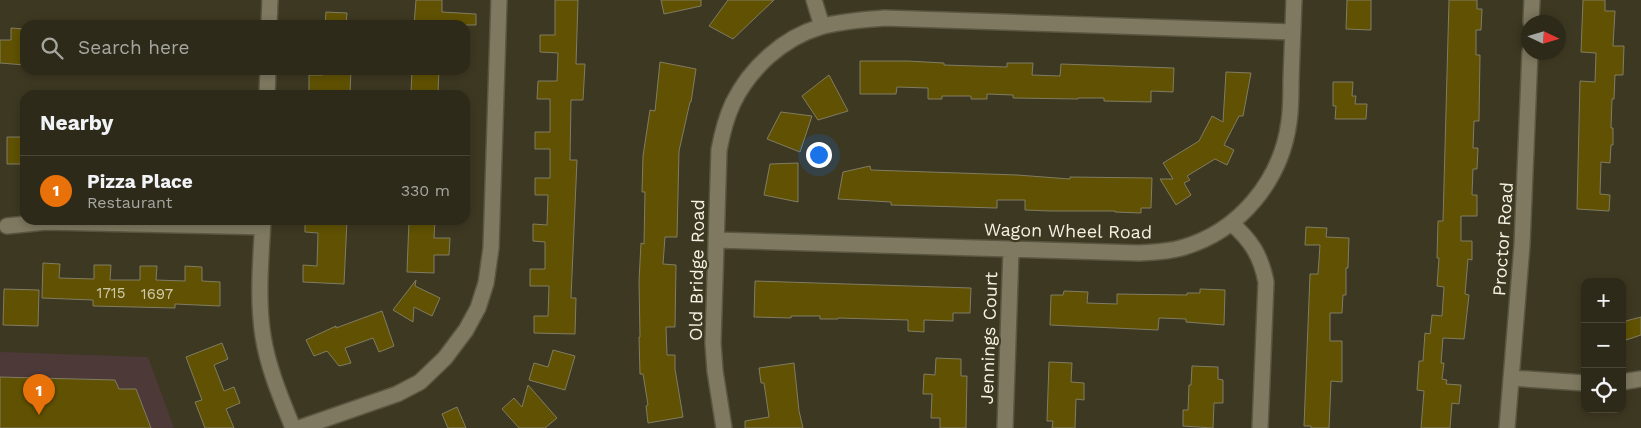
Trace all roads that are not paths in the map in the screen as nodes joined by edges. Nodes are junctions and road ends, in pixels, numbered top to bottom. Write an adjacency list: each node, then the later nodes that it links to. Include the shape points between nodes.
1 (270, 0): 7 (street)
2 (499, 0): 24 (street, via 490,254 478,308 456,345 420,382 397,394)
3 (814, 0): 8 (street)
4 (1294, 0): 9 (street, Wagon Wheel Road)
5 (1532, 0): 6 (street)
6 (1531, 15)
7 (269, 20)
8 (822, 26): 9 (street, Old Bridge Road, via 884,18); 17 (street, Old Bridge Road, via 807,31 770,55 737,96 718,150)
9 (1293, 32): 13 (street, Wagon Wheel Road, via 1290,121 1284,148 1262,191)
10 (1530, 60): 19 (street, Proctor Road, via 1525,196)
11 (268, 75): 12 (street)
12 (266, 90)
13 (1231, 223): 18 (street, Wagon Wheel Road, via 1199,241 1160,252); 27 (street, via 1254,248 1266,282)
14 (20, 225): 16 (street)
15 (263, 225): 23 (street, via 260,290 263,335 274,380)
16 (7, 226)
17 (716, 240): 18 (street, Wagon Wheel Road); 25 (street, Old Bridge Road, via 713,343)
18 (1011, 250): 26 (street, Jennings Court)
19 (1511, 378): 22 (street); 28 (street, Proctor Road)
20 (1641, 379): 21 (street)
21 (1626, 381)
22 (1581, 383)
23 (293, 428)
24 (299, 428)
25 (724, 428)
26 (1005, 428)
27 (1260, 428)
28 (1507, 428)

